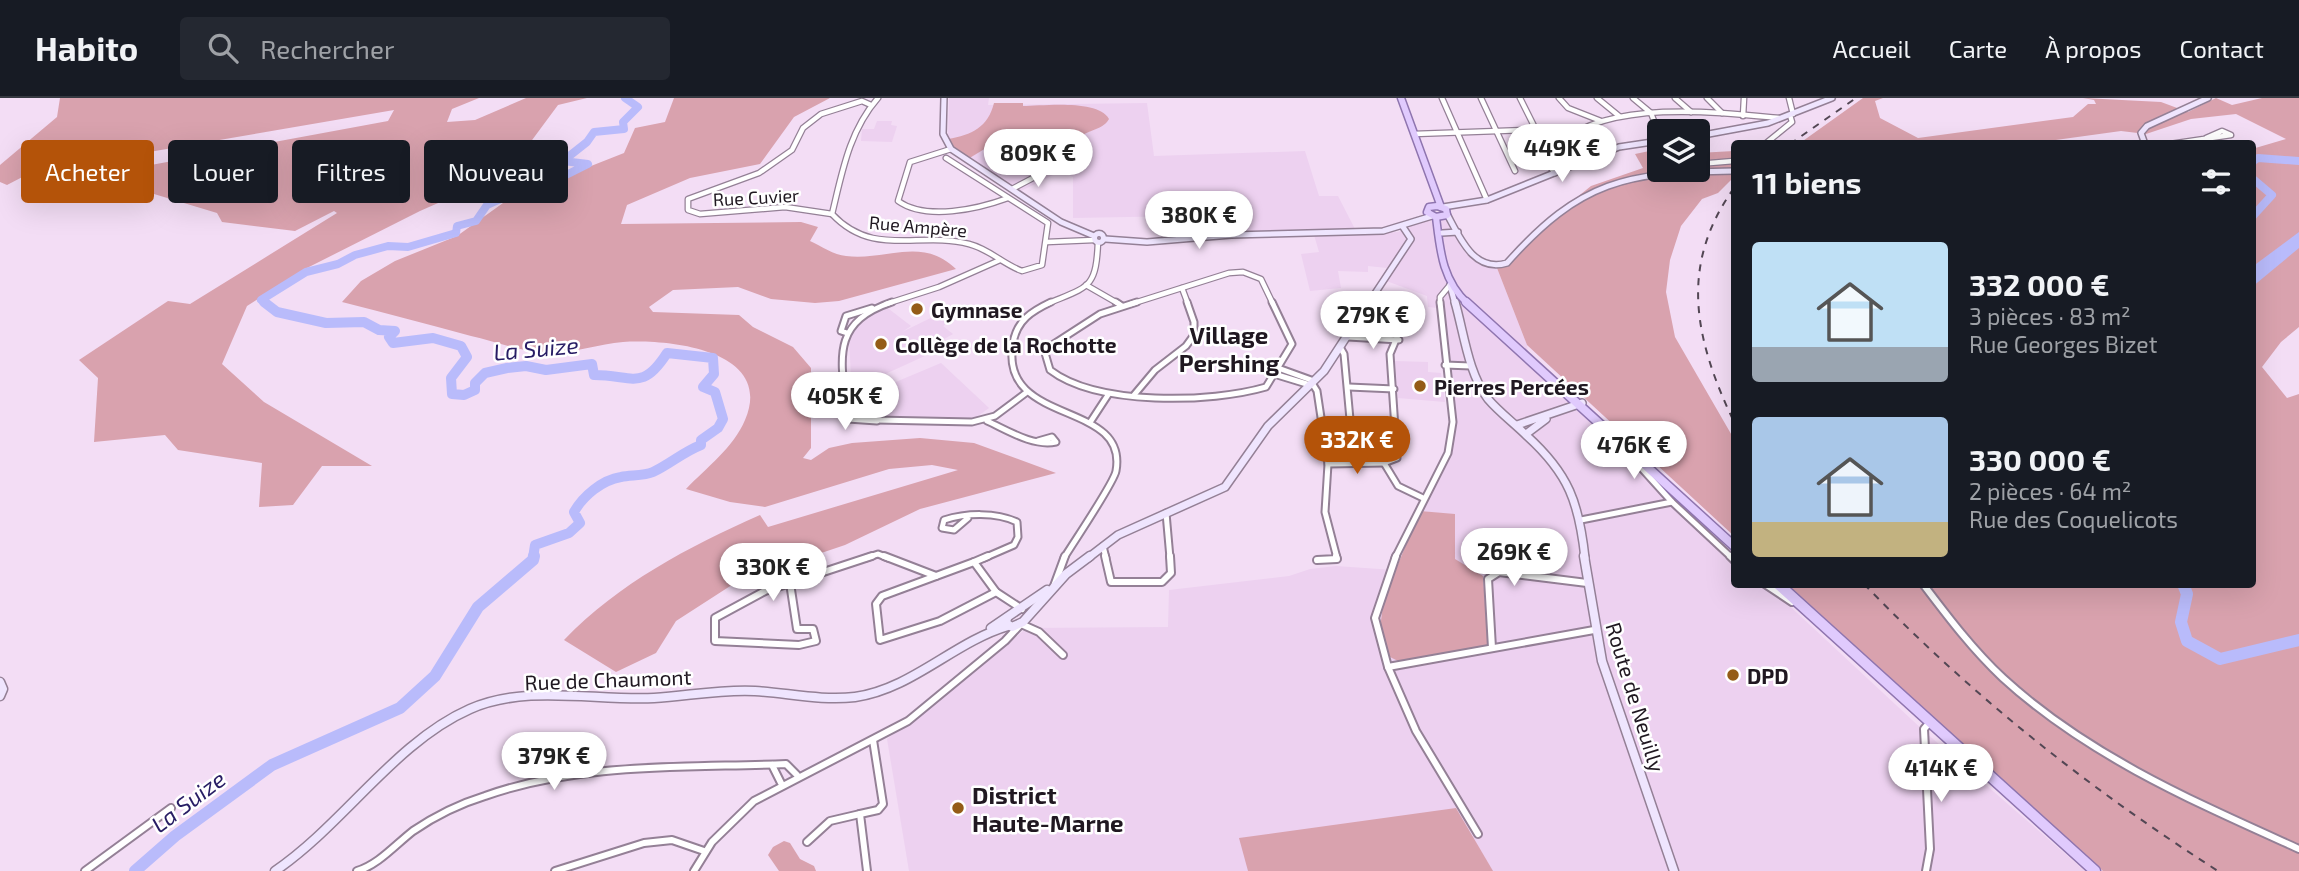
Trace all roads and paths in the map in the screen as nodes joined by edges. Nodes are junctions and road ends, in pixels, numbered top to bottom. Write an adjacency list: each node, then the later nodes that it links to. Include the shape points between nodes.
1 (877, 98): 16 (street, Rue Cuvier); 17 (street)
2 (944, 98): 40 (street, via 943,134)
3 (1401, 98): 33 (main road)
4 (1442, 98): 31 (street)
5 (1481, 98): 32 (street)
6 (1520, 98): 30 (street)
7 (1559, 98): 27 (street, via 1568,108)
8 (1597, 98): 23 (street)
9 (1633, 98): 19 (street)
10 (1675, 98): 18 (street)
11 (1707, 98): 20 (street)
12 (1744, 98): 22 (street)
13 (1789, 98): 21 (street)
14 (1832, 98): 21 (street)
15 (2208, 98): 37 (street, via 2147,126 2141,133)
16 (862, 102): 17 (street); 55 (street, Rue Cuvier, via 810,121 792,150 758,173 688,199 688,210 700,214 785,207)
17 (871, 105): 55 (street, via 855,134)
18 (1692, 112): 19 (street); 20 (street)
19 (1651, 113): 23 (street); 25 (street)
20 (1724, 114): 22 (street)
21 (1792, 115): 26 (street); 36 (street, via 1792,122)
22 (1743, 116): 24 (street)
23 (1620, 117): 27 (street)
24 (1760, 117): 26 (street); 28 (street)
25 (1653, 119)
26 (1782, 119): 28 (street)
27 (1601, 121): 29 (street)
28 (1768, 123): 34 (street)
29 (1583, 128): 30 (street); 48 (street, via 1549,157 1547,165)
30 (1536, 131): 32 (street)
31 (1457, 132): 32 (street); 33 (street); 53 (street)
32 (1497, 132): 46 (street)
33 (1414, 134): 51 (main road)
34 (1710, 134)
35 (2206, 138): 35 (street, via 2230,135 2231,135 2222,131); 38 (street)
36 (1770, 140)
37 (2144, 140)
38 (2194, 140)
39 (1647, 143): 48 (street, via 1619,147)
40 (951, 149): 50 (street); 52 (street, via 909,162 898,201 909,209 972,211)
41 (946, 158): 52 (street)
42 (1731, 162): 43 (street)
43 (1710, 166)
44 (1054, 167): 50 (street)
45 (1710, 169): 47 (street)
46 (1515, 171)
47 (1731, 171)
48 (1555, 173): 53 (street)
49 (1647, 174): 57 (street, via 1591,190 1542,222 1504,265 1478,260)
50 (1012, 189): 59 (street)
51 (1434, 190): 54 (main road); 54 (main road)
52 (1008, 198): 60 (street, Rue Ampère, via 1048,223)
53 (1487, 200): 54 (street)
54 (1440, 213): 56 (street); 57 (street); 58 (main road); 63 (main road, via 1440,258)
55 (832, 214): 61 (street, Rue Ampère, via 855,234 878,240 967,243)
56 (1403, 227): 59 (street, via 1383,232 1147,242 1102,235); 65 (street, via 1411,239)
57 (1458, 232): 58 (street)
58 (1442, 233): 83 (main road, via 1447,268 1463,294)
59 (1095, 239): 60 (street); 62 (street, via 1096,274)
60 (1047, 242): 61 (street, Rue Ampère, via 1044,262 1034,270 1017,270)
61 (1000, 260): 67 (street, via 954,282)
62 (1086, 285): 66 (street); 79 (street, via 1017,324 1013,374)
63 (1450, 285): 72 (street, via 1440,298); 73 (street, Route de Neuilly); 83 (main road)
64 (1181, 288): 66 (street); 74 (street, via 1236,272 1261,279 1292,344); 81 (street, via 1194,335)
65 (1371, 300): 69 (street, via 1396,307); 70 (street)
66 (1122, 306): 80 (street, via 1068,332 1045,353 1056,375)
67 (875, 309): 68 (street); 68 (street, via 848,313 840,327)
68 (847, 333): 82 (street, via 840,355)
69 (1398, 335): 70 (street); 78 (street, via 1390,354)
70 (1348, 337): 71 (street)
71 (1340, 347): 76 (street); 77 (street)
72 (1445, 365): 73 (street); 95 (street, via 1453,422 1450,443)
73 (1471, 366): 88 (street, Route de Neuilly, via 1485,394)
74 (1278, 368): 75 (street); 76 (street)
75 (1274, 374): 76 (street); 81 (street, via 1266,387 1256,392)
76 (1312, 383): 94 (street); 97 (street, via 1268,426 1225,487)
77 (1349, 387): 78 (street); 92 (street)
78 (1394, 389): 93 (street, via 1399,454)
79 (1027, 392): 86 (street); 87 (street)
80 (1108, 395): 81 (street); 87 (street)
81 (1134, 395)
82 (846, 403): 85 (street); 85 (street, via 848,419)
83 (1579, 404): 84 (street); 91 (main road); 100 (main road)
84 (1549, 416): 88 (street); 89 (street)
85 (880, 420): 86 (street)
86 (986, 421): 90 (street)
87 (1091, 421): 109 (street, via 1100,426 1108,441 1117,460 1116,471 1070,547)
88 (1517, 425): 89 (street, Route de Neuilly)
89 (1526, 434): 99 (street, Route de Neuilly, via 1563,474)
90 (1038, 441)
91 (1618, 442): 96 (street); 101 (main road)
92 (1354, 463): 93 (street); 94 (street)
93 (1384, 463): 95 (street, via 1395,483)
94 (1328, 464): 104 (street, via 1324,498 1337,559)
95 (1423, 498): 122 (street, via 1388,574 1375,618)
96 (1672, 502): 99 (street); 103 (street)
97 (1166, 513): 102 (street); 102 (street, via 1168,579 1111,582)
98 (968, 518): 105 (street, via 991,514 1017,522 1014,545)
99 (1581, 520): 108 (street, Route de Neuilly)
100 (1731, 540)
101 (1731, 540)
102 (1103, 546): 109 (street)
103 (1731, 557)
104 (1317, 560)
105 (974, 562): 106 (street); 113 (street)
106 (936, 576): 107 (street, via 878,554); 113 (street, via 882,596 876,604 880,640 951,619)
107 (790, 582): 107 (street, via 797,629 813,629 816,641 799,645 715,641 715,618)
108 (1587, 583): 118 (street, Route de Neuilly); 120 (street, via 1499,572 1488,579)
109 (1054, 586): 116 (street)
110 (1771, 588): 115 (street)
111 (1782, 588): 115 (main road)
112 (1926, 588): 134 (street, via 1990,666 2059,723 2143,776)
113 (996, 592): 114 (street)
114 (1010, 603): 116 (street); 117 (street)
115 (1805, 610): 125 (main road)
116 (1024, 614): 117 (street); 117 (street); 119 (street); 121 (street)
117 (1008, 622): 119 (street); 137 (street, Rue de Chaumont, via 867,695 823,697 752,691 487,702 435,729 303,853)
118 (1594, 630): 120 (street); 142 (street, Route de Neuilly)
119 (1006, 638): 126 (street, via 923,709)
120 (1492, 648): 122 (street)
121 (1063, 655)
122 (1388, 667): 132 (street, via 1416,731)
123 (0, 682): 124 (street)
124 (0, 696)
125 (1930, 722): 143 (street, via 1924,729 1930,849); 144 (main road)
126 (873, 740): 128 (street); 131 (street, via 884,804)
127 (772, 765): 128 (street, via 786,765); 129 (street); 138 (street, via 576,773 512,788 446,811)
128 (797, 775): 129 (street)
129 (781, 783): 135 (street, via 727,821)
130 (171, 808): 136 (street)
131 (860, 814): 133 (street, via 830,821); 141 (street)
132 (1478, 835)
133 (807, 842)
134 (2299, 849)
135 (705, 851): 139 (street, via 673,840 644,843); 140 (street)
136 (85, 871)
137 (275, 871)
138 (357, 871)
139 (555, 871)
140 (694, 871)
141 (866, 871)
142 (1674, 871)
143 (1926, 871)
144 (2095, 871)

